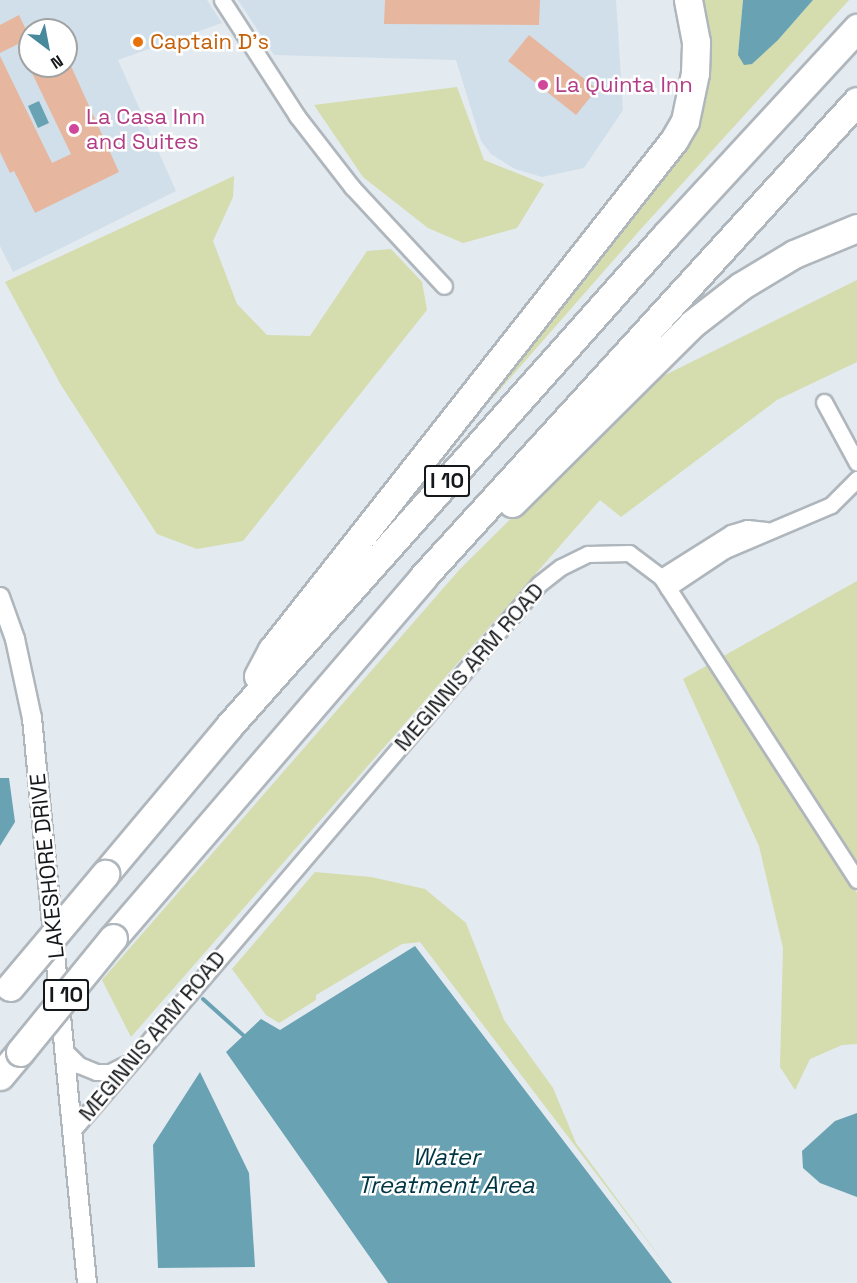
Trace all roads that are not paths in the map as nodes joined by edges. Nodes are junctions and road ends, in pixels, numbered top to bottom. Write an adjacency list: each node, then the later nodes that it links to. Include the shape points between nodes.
1 (222, 0): 6 (street, via 297,116 352,187)
2 (688, 0): 13 (highway, via 696,42 695,73 685,121 674,140 272,650)
3 (857, 28): 13 (highway, I 10, via 666,235)
4 (857, 102): 10 (highway, I 10)
5 (857, 228): 10 (highway, via 794,254 741,286 692,324 498,517)
6 (444, 286)
7 (824, 402): 8 (street)
8 (857, 463)
9 (857, 479): 11 (street, via 831,505 766,530 747,528 731,533)
10 (423, 577): 18 (highway, I 10, bridge, via 113,938)
11 (664, 582): 14 (street, MEGINNIS ARM ROAD); 17 (street, MEGINNIS ARM ROAD, via 629,553 603,551 571,561 539,584)
12 (0, 597): 16 (street, LAKESHORE DRIVE, via 15,639 32,718)
13 (229, 726): 15 (highway, I 10, bridge)
14 (857, 880)
15 (5, 993)
16 (65, 1051): 17 (street, via 79,1065 96,1072 110,1072); 19 (street, LAKESHORE DRIVE)
17 (128, 1062): 19 (street, MEGINNIS ARM ROAD)
18 (0, 1076)
19 (73, 1130): 20 (street, LAKESHORE DRIVE)
20 (87, 1283)

